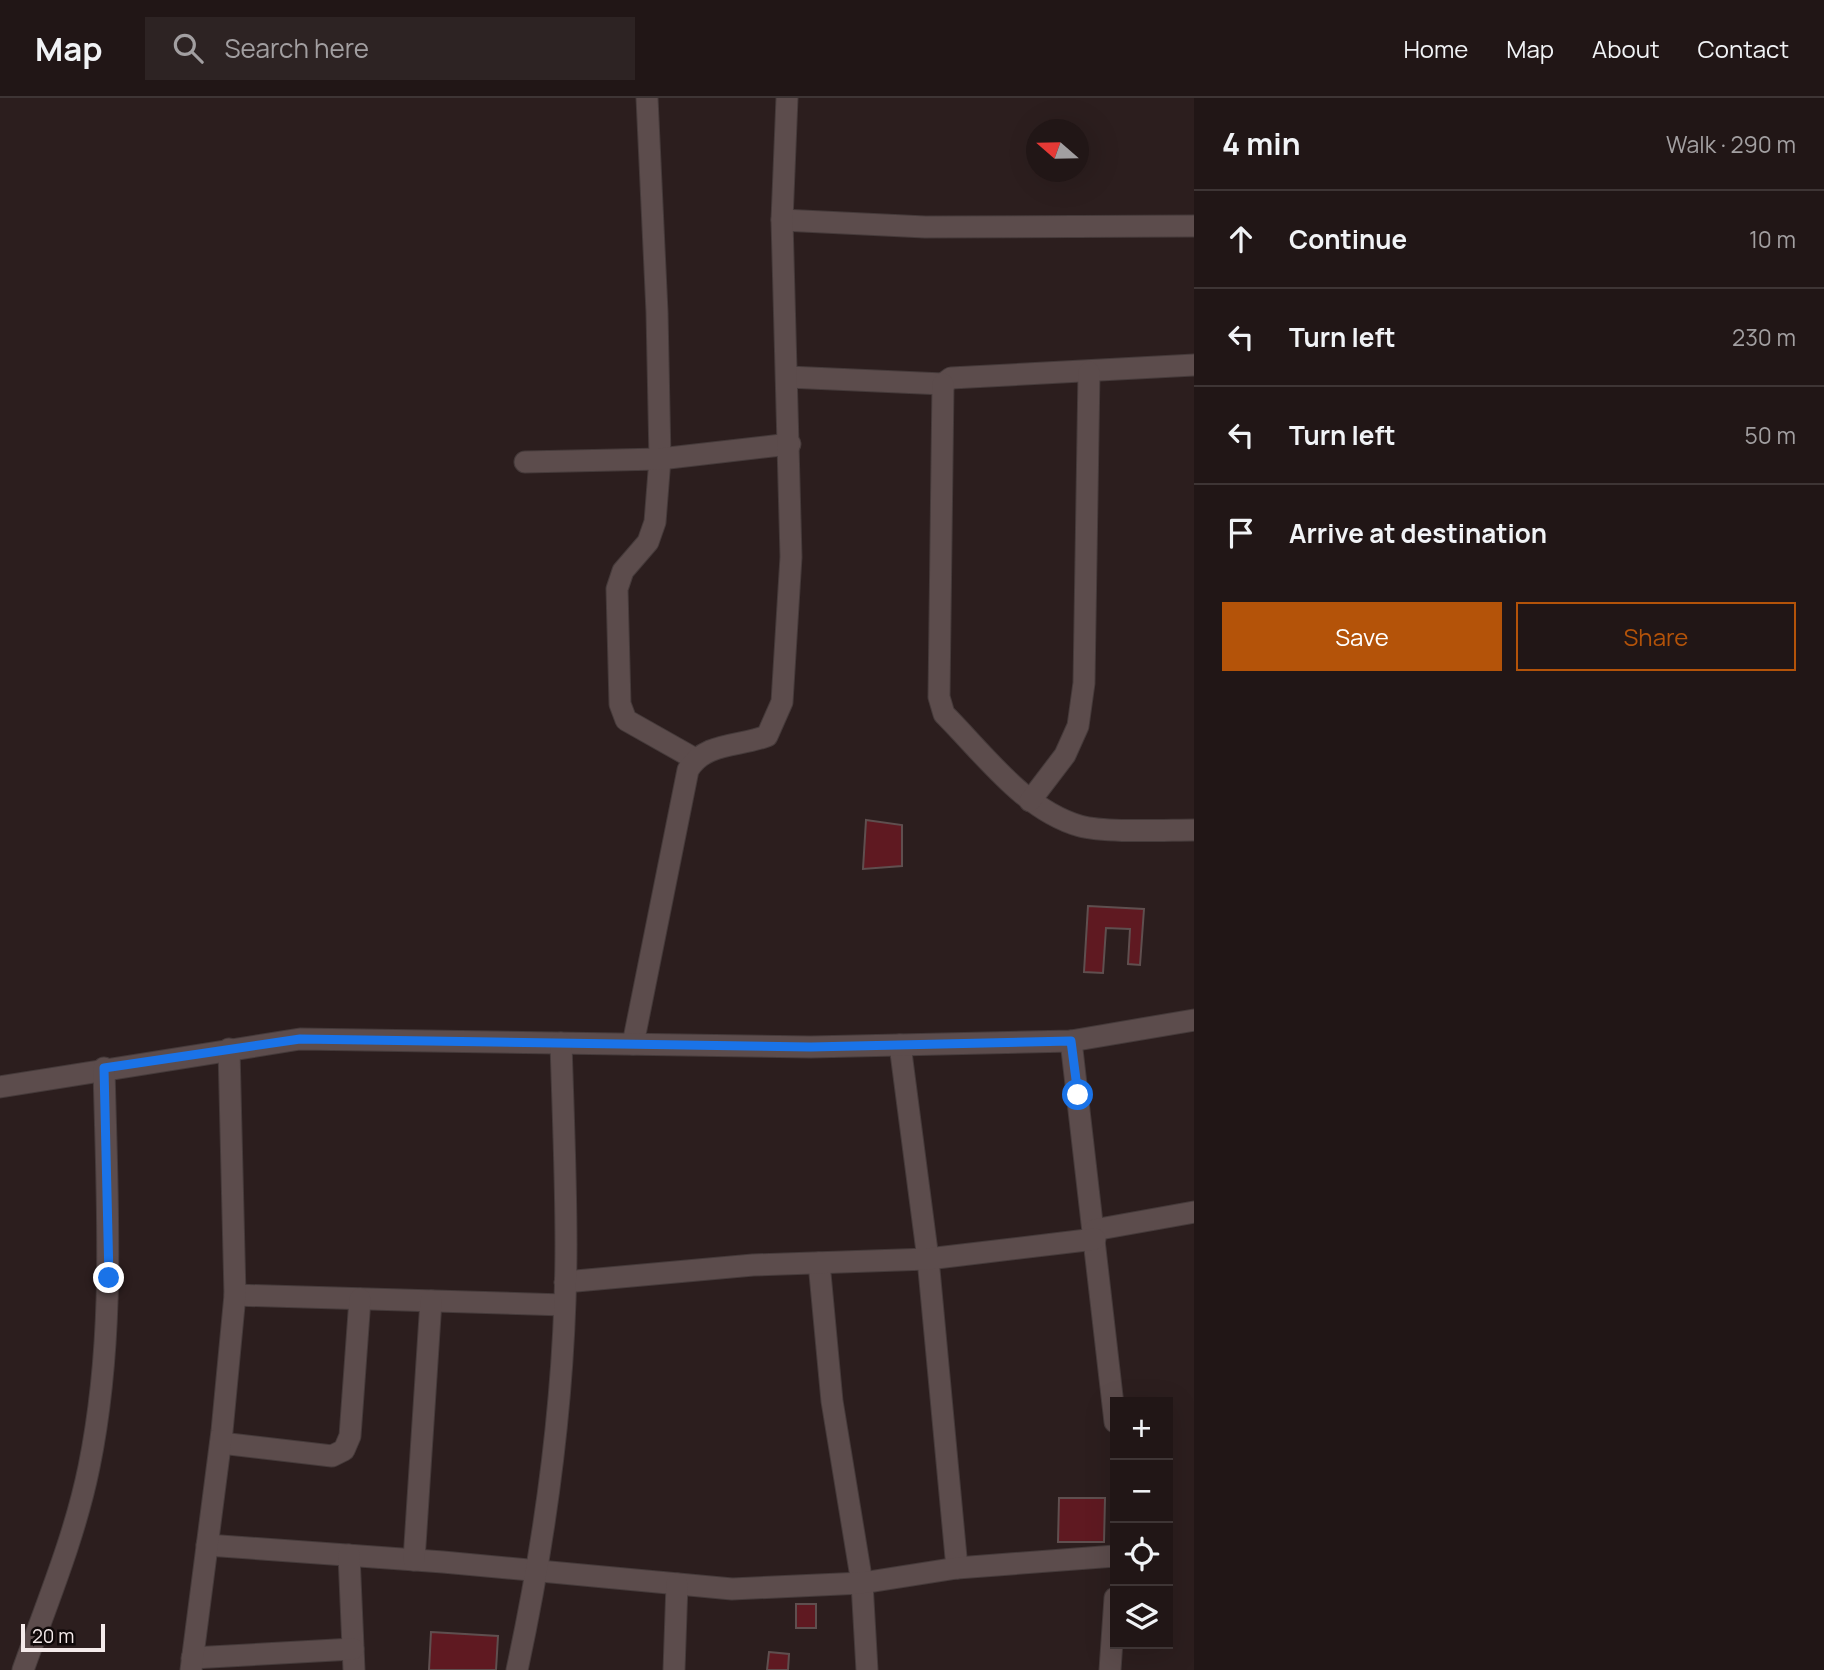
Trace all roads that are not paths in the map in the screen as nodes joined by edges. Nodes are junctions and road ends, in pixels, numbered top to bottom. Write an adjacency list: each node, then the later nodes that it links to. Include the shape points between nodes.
1 (647, 98): 10 (street)
2 (787, 98): 3 (street)
3 (782, 220): 4 (street, via 925,227); 7 (street)
4 (1194, 226)
5 (1194, 365): 6 (street)
6 (1089, 372): 8 (street, via 951,378); 13 (street, via 1084,683 1079,726 1065,755)
7 (788, 377): 8 (street); 9 (street)
8 (943, 384): 13 (street, via 940,697 944,714)
9 (790, 444): 10 (street); 12 (street, via 791,557 782,702 767,736 707,750)
10 (660, 459): 11 (street); 12 (street, via 655,522 648,542 623,571 617,589 620,704 626,720)
11 (525, 462)
12 (695, 759): 18 (street, via 688,770)
13 (1030, 801): 14 (street, via 1047,814 1083,827)
14 (1194, 831)
15 (1194, 1020): 16 (street)
16 (1071, 1041): 19 (street); 24 (street)
17 (561, 1043): 18 (street); 20 (street, via 300,1039); 27 (street)
18 (633, 1044): 19 (street)
19 (900, 1045): 25 (street)
20 (229, 1049): 21 (street); 28 (street)
21 (104, 1068): 22 (street); 45 (street, via 109,1278 105,1362 89,1467)
22 (0, 1087)
23 (1194, 1212): 24 (street)
24 (1095, 1235): 25 (street); 32 (street)
25 (928, 1259): 26 (street); 38 (street)
26 (819, 1263): 27 (street); 40 (street, via 832,1401)
27 (565, 1282): 31 (street)
28 (235, 1296): 29 (street); 33 (street)
29 (360, 1299): 30 (street); 33 (street, via 350,1436 344,1450 332,1456)
30 (431, 1301): 31 (street); 37 (street)
31 (564, 1304): 39 (street, via 558,1410)
32 (1112, 1397)
33 (221, 1443): 34 (street)
34 (207, 1545): 35 (street); 44 (street)
35 (349, 1555): 37 (street); 43 (street)
36 (1110, 1556): 38 (street)
37 (414, 1560): 39 (street)
38 (957, 1569): 40 (street)
39 (536, 1571): 41 (street); 46 (street)
40 (862, 1583): 41 (street, via 732,1589); 48 (street)
41 (677, 1584): 47 (street)
42 (1111, 1649): 49 (street)
43 (354, 1660): 44 (street)
44 (191, 1664)
45 (23, 1670)
46 (517, 1670)
47 (674, 1670)
48 (866, 1670)
49 (1110, 1670)

